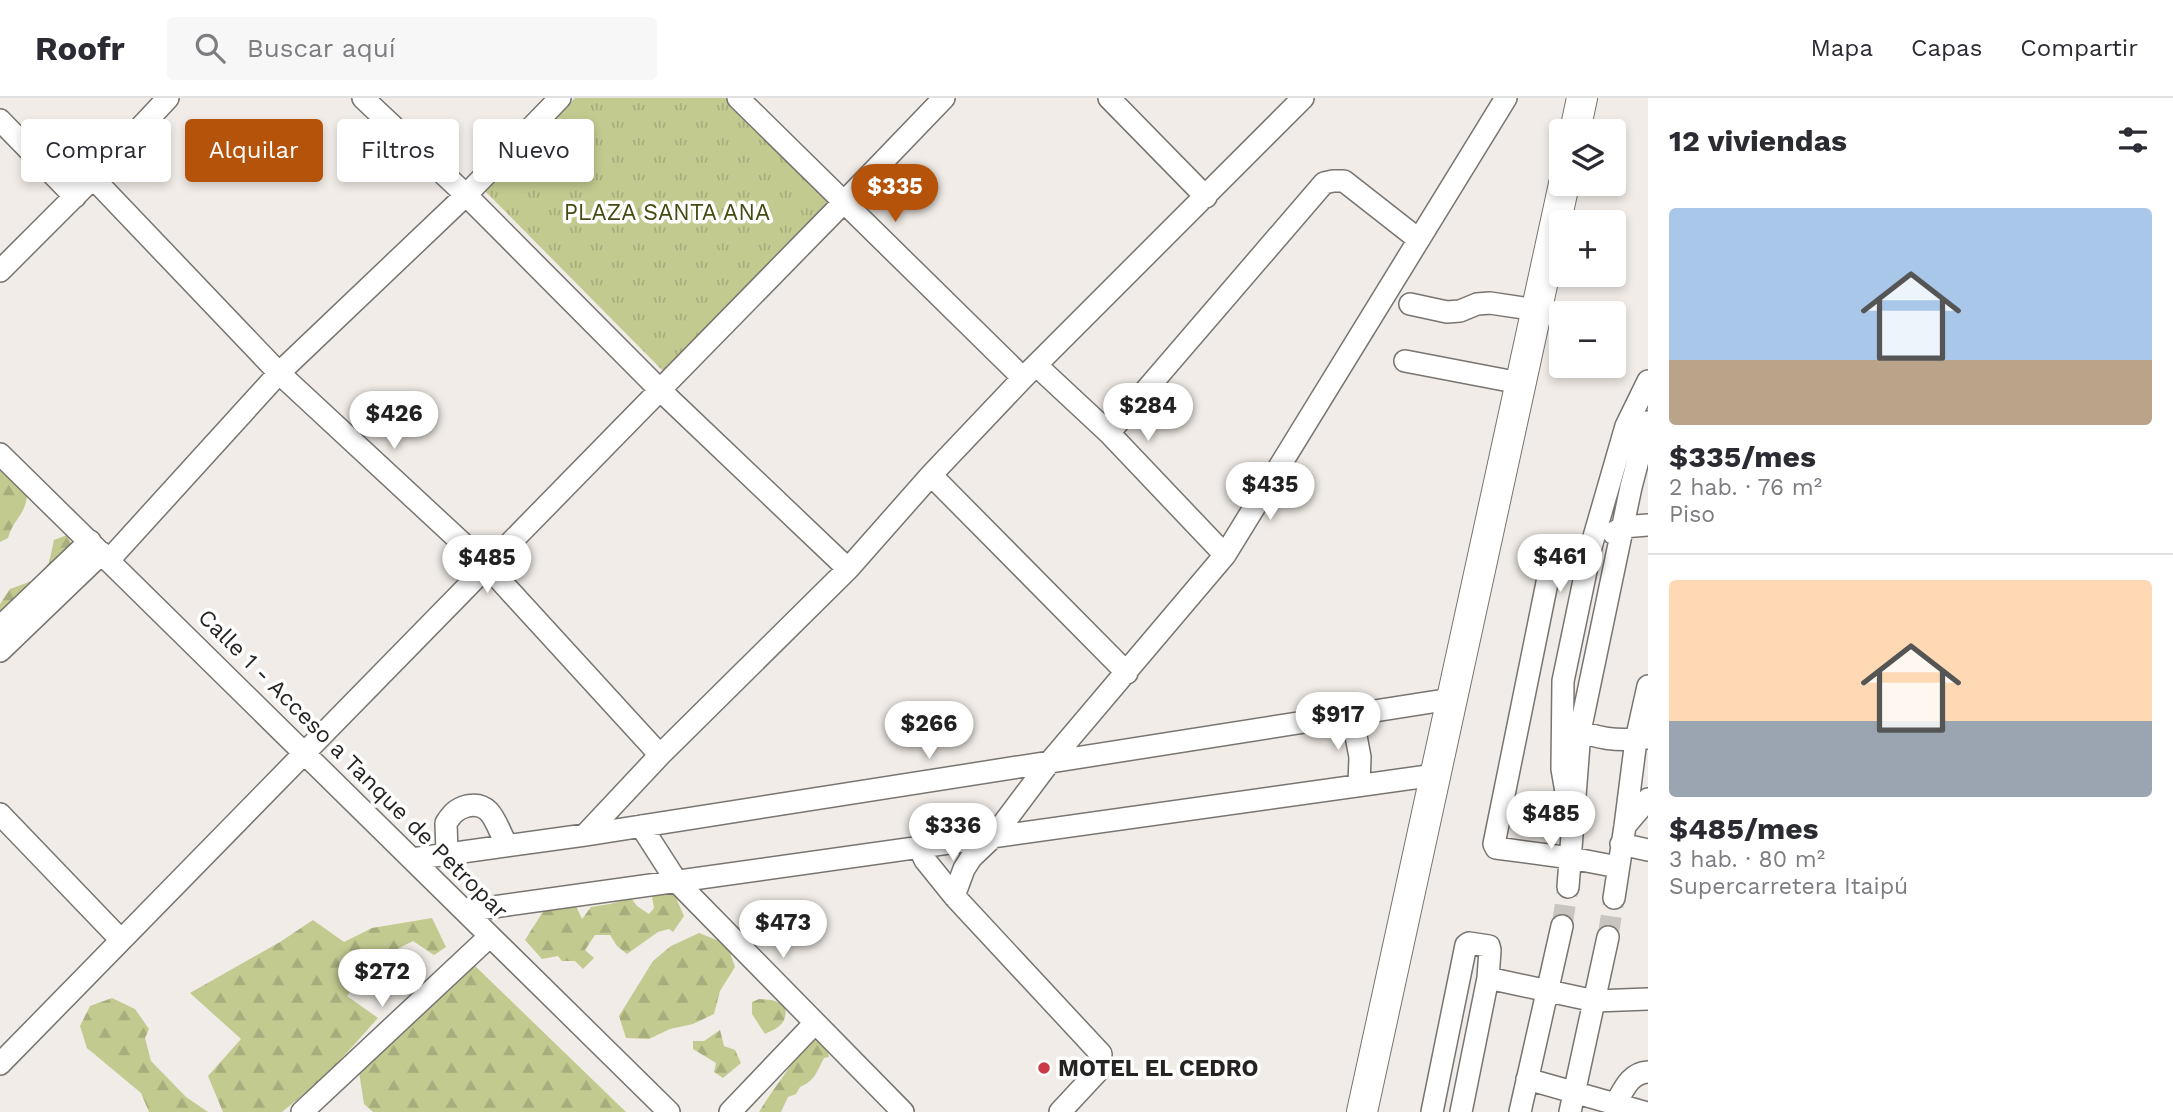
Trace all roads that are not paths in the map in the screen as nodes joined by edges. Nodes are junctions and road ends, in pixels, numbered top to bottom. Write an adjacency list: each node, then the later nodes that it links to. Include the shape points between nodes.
1 (168, 98): 10 (street)
2 (363, 98): 15 (street)
3 (560, 98): 15 (street)
4 (738, 98): 19 (street)
5 (944, 98): 19 (street)
6 (1109, 98): 18 (street)
7 (1303, 98): 18 (street)
8 (1506, 98): 20 (street)
9 (1582, 98): 11 (highway)
10 (148, 119)
11 (1578, 119)
12 (0, 120): 17 (street)
13 (89, 182): 17 (street)
14 (97, 182): 26 (street)
15 (466, 195): 26 (street); 29 (street)
16 (1561, 196): 23 (highway)
17 (75, 197): 21 (street)
18 (1206, 197): 25 (street)
19 (843, 203): 25 (street); 29 (street)
20 (1418, 239): 31 (street, via 1344,181 1324,183); 38 (street)
21 (0, 271)
22 (1410, 304): 23 (street, via 1447,312 1490,303)
23 (1536, 310): 28 (highway)
24 (1405, 361): 28 (street)
25 (1030, 371): 31 (street); 33 (street)
26 (279, 373): 37 (street); 39 (street)
27 (1648, 381): 36 (street, via 1626,426)
28 (1520, 383): 46 (highway)
29 (660, 390): 39 (street); 41 (street)
30 (1648, 422): 35 (street)
31 (1109, 432): 38 (street)
32 (0, 454): 37 (street, Calle 1 - Acceso a Tanque de Petropar)
33 (931, 475): 41 (street); 44 (street)
34 (1648, 525): 35 (street)
35 (1623, 527): 36 (street); 48 (street)
36 (1591, 547): 48 (street, via 1563,681)
37 (100, 551): 42 (street); 43 (street); 50 (street, Calle 1 - Acceso a Tanque de Petropar)
38 (1225, 555): 44 (street)
39 (486, 566): 50 (street); 51 (street)
40 (1550, 568): 65 (street, via 1494,844 1496,848)
41 (848, 569): 51 (street)
42 (0, 627)
43 (0, 651)
44 (1127, 673): 52 (street)
45 (1648, 686): 49 (street)
46 (1451, 699): 47 (street); 53 (highway)
47 (1352, 715): 52 (street); 54 (street, via 1360,757)
48 (1571, 726): 49 (street, via 1618,741); 65 (street, via 1562,769 1574,818)
49 (1642, 739): 59 (street)
50 (304, 752): 66 (street, Calle 1 - Acceso a Tanque de Petropar); 76 (street)
51 (660, 755): 58 (street)
52 (1048, 764): 57 (street); 60 (street)
53 (1435, 775): 54 (street); 93 (highway)
54 (1359, 786): 60 (street)
55 (1648, 799): 59 (street)
56 (0, 814): 76 (street)
57 (641, 826): 58 (street); 68 (street)
58 (585, 835): 61 (street)
59 (1623, 835): 63 (street); 67 (street)
60 (994, 836): 62 (street); 70 (street, via 971,858)
61 (507, 845): 64 (street); 64 (street, via 490,813 472,805 457,809 446,823)
62 (919, 848): 68 (street); 70 (street)
63 (1648, 850)
64 (447, 853): 66 (street)
65 (1571, 858): 67 (street); 69 (street)
66 (412, 859): 72 (street, Calle 1 - Acceso a Tanque de Petropar)
67 (1618, 867): 71 (street)
68 (677, 883): 72 (street); 82 (street)
69 (1568, 887)
70 (954, 896): 92 (street, via 1101,1054 1099,1070)
71 (1614, 898)
72 (465, 911): 74 (street, Calle 1 - Acceso a Tanque de Petropar)
73 (1562, 926): 79 (street)
74 (490, 936): 88 (street); 89 (street, Calle 1 - Acceso a Tanque de Petropar)
75 (1608, 937): 80 (street)
76 (121, 940): 83 (street)
77 (1488, 978): 79 (street); 94 (street, via 1489,946 1469,943); 95 (street)
78 (1648, 987): 80 (street)
79 (1547, 990): 80 (street); 85 (street)
80 (1596, 994): 81 (street); 86 (street)
81 (1648, 999)
82 (815, 1023): 90 (street); 91 (street)
83 (0, 1064)
84 (1648, 1072): 87 (street, via 1638,1072)
85 (1527, 1079): 86 (street); 96 (street)
86 (1573, 1102): 87 (street)
87 (1616, 1103): 97 (street)
88 (302, 1112)
89 (669, 1112)
90 (730, 1112)
91 (903, 1112)
92 (1060, 1112)
93 (1362, 1112)
94 (1432, 1112)
95 (1461, 1112)
96 (1520, 1112)
97 (1643, 1112)

